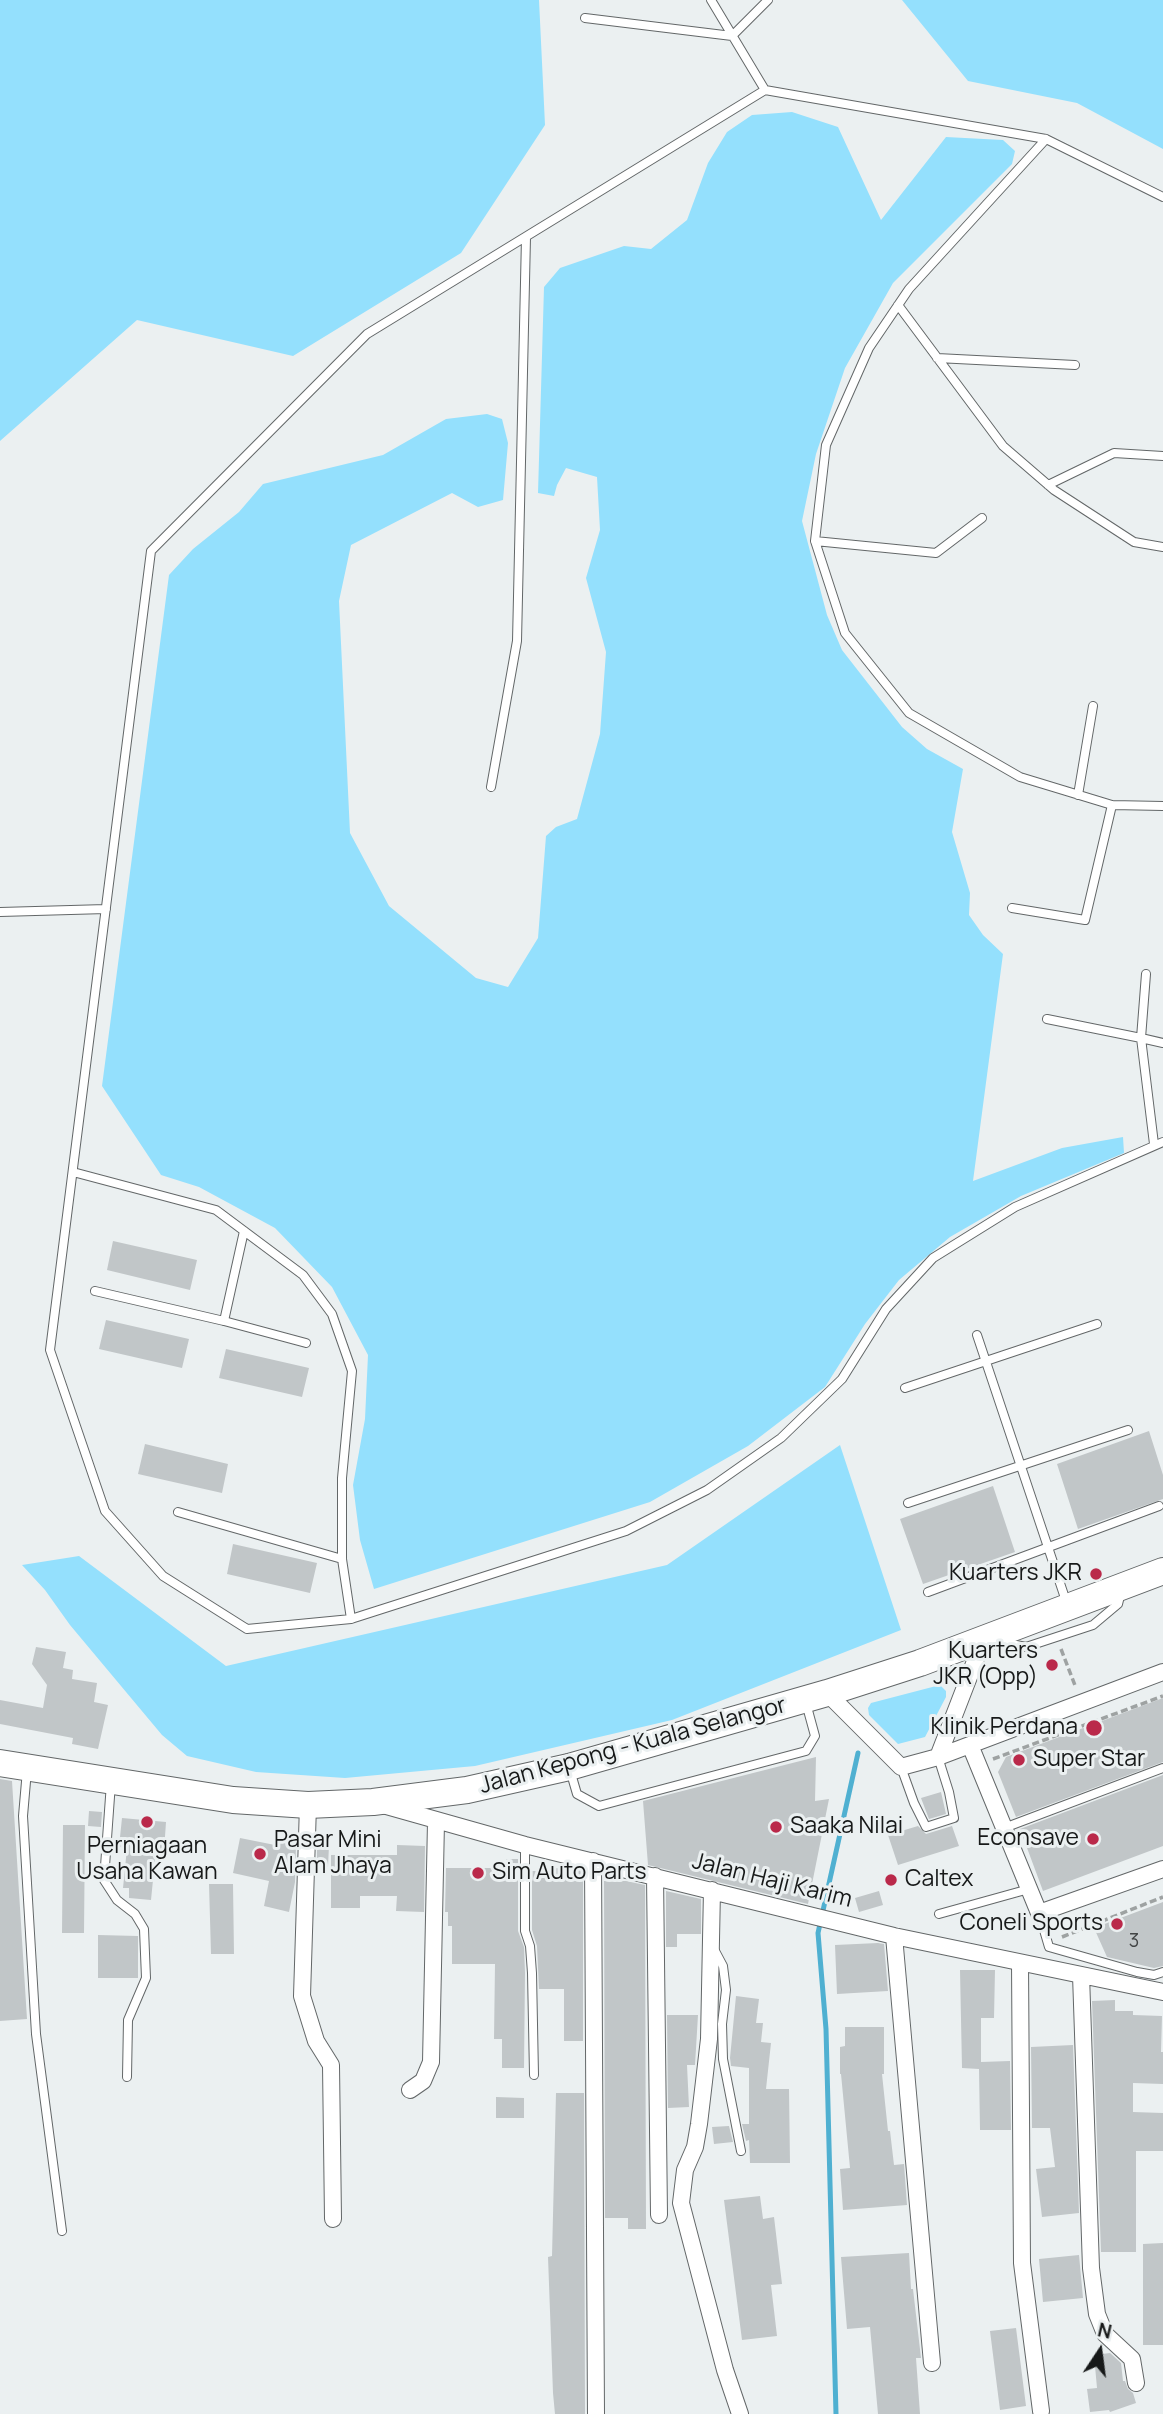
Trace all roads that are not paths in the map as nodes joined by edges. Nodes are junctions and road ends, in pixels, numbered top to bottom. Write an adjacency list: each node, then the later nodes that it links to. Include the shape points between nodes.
1 (711, 0): 4 (lane)
2 (768, 0): 4 (lane)
3 (585, 18): 4 (lane)
4 (732, 36): 5 (lane)
5 (765, 90): 6 (lane); 8 (lane)
6 (1046, 139): 7 (lane); 9 (lane)
7 (1163, 197)
8 (526, 237): 18 (lane, via 517,641); 23 (lane, via 367,334 152,551)
9 (898, 305): 10 (lane); 15 (lane, via 869,348 826,445)
10 (937, 358): 11 (lane); 13 (lane, via 1003,446)
11 (1075, 365)
12 (1163, 456): 13 (lane, via 1114,453)
13 (1048, 485): 16 (lane, via 1134,542)
14 (982, 518): 15 (lane, via 936,553)
15 (815, 541): 19 (lane, via 845,633 909,713 1020,777)
16 (1163, 547)
17 (1093, 706): 19 (lane)
18 (491, 787)
19 (1078, 795): 20 (lane)
20 (1112, 805): 21 (lane); 22 (lane, via 1085,919)
21 (1163, 806)
22 (1012, 908)
23 (106, 909): 24 (lane); 30 (lane)
24 (0, 912)
25 (1146, 974): 27 (lane)
26 (1047, 1019): 27 (lane)
27 (1141, 1038): 28 (lane); 29 (lane)
28 (1163, 1043)
29 (1158, 1143): 50 (lane, via 1015,1207 933,1258 886,1308 842,1379 781,1438 707,1490 626,1531)
30 (73, 1172): 31 (lane, via 216,1210); 50 (lane, via 50,1350 105,1511 163,1576 247,1629)
31 (244, 1231): 33 (lane); 45 (lane, via 303,1275 332,1314 352,1371 342,1478)
32 (95, 1291): 33 (lane)
33 (224, 1321): 36 (lane)
34 (1097, 1324): 37 (lane)
35 (977, 1335): 37 (lane)
36 (306, 1343)
37 (985, 1361): 38 (lane); 40 (lane)
38 (905, 1388)
39 (1128, 1430): 40 (lane)
40 (1021, 1465): 41 (lane); 44 (lane)
41 (908, 1503)
42 (1159, 1506): 44 (lane)
43 (178, 1512): 45 (lane)
44 (1049, 1547): 48 (lane); 49 (lane)
45 (341, 1559): 50 (lane)
46 (1163, 1571): 47 (highway, Jalan Kepong - Kuala Selangor)
47 (1122, 1586): 49 (highway, Jalan Kepong - Kuala Selangor); 51 (lane, via 1118,1604 1093,1625 1026,1647)
48 (928, 1592)
49 (1068, 1606): 51 (highway, Jalan Kepong - Kuala Selangor)
50 (351, 1619)
51 (984, 1638): 53 (highway, Jalan Kepong - Kuala Selangor); 55 (street)
52 (1163, 1672): 54 (street)
53 (816, 1697): 58 (highway, Jalan Kepong - Kuala Selangor); 58 (lane, via 815,1736 806,1751 599,1806 577,1794); 59 (street)
54 (970, 1745): 55 (street); 65 (street)
55 (938, 1757): 59 (street); 59 (lane, via 954,1818 926,1827)
56 (0, 1763): 57 (highway, Jalan Kepong - Kuala Selangor)
57 (27, 1767): 61 (highway, Jalan Kepong - Kuala Selangor); 86 (lane, via 23,1816 36,2034)
58 (569, 1767): 62 (highway, Jalan Kepong - Kuala Selangor, via 467,1790)
59 (901, 1767)
60 (1163, 1768): 65 (lane)
61 (111, 1780): 63 (highway, Jalan Kepong - Kuala Selangor, via 233,1800); 81 (lane, via 104,1880 144,1929 146,1966 146,1978 128,2020)
62 (373, 1802): 63 (highway, Jalan Kepong - Kuala Selangor); 64 (street, Jalan Haji Karim)
63 (308, 1805): 85 (street, via 302,1996 316,2042 331,2065)
64 (436, 1822): 66 (street, Jalan Haji Karim); 82 (street, via 431,2062 423,2081)
65 (1004, 1828): 70 (street)
66 (525, 1845): 67 (street, Jalan Haji Karim); 80 (lane)
67 (593, 1861): 69 (street, Jalan Haji Karim); 90 (street)
68 (1163, 1869): 72 (street)
69 (655, 1876): 71 (street, Jalan Haji Karim); 84 (street)
70 (1029, 1889): 72 (street); 73 (lane)
71 (712, 1890): 74 (street, Jalan Haji Karim); 75 (street)
72 (1039, 1913): 77 (lane, via 1049,1948 1137,1972)
73 (939, 1914)
74 (894, 1936): 76 (street, Jalan Haji Karim); 87 (street)
75 (711, 1946): 83 (lane, via 723,1966 723,2059); 91 (street, via 709,2039 699,2124 685,2169 681,2203)
76 (1020, 1963): 78 (street, Jalan Haji Karim); 89 (street, via 1022,2263)
77 (1163, 1972)
78 (1081, 1975): 79 (street, Jalan Haji Karim); 88 (street, via 1091,2268 1097,2314 1105,2334 1132,2359)
79 (1163, 1992)
80 (534, 2075)
81 (127, 2077)
82 (410, 2090)
83 (741, 2151)
84 (659, 2214)
85 (333, 2219)
86 (62, 2231)
87 (932, 2363)
88 (1136, 2383)
89 (1041, 2411)
90 (596, 2414)
91 (740, 2414)

